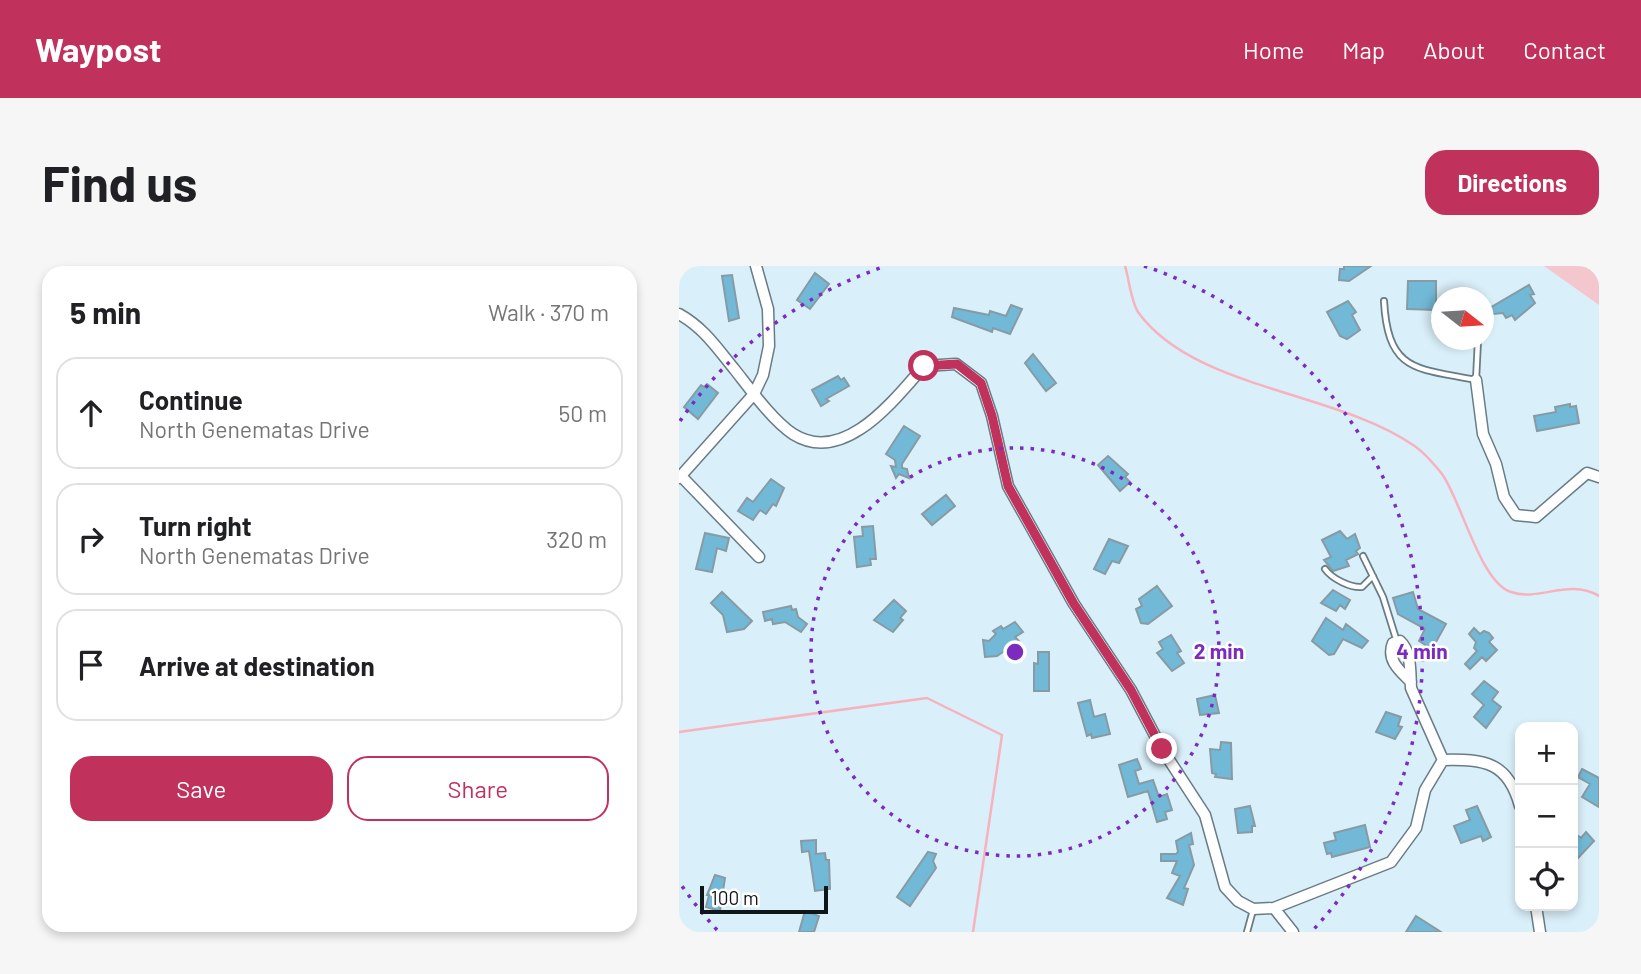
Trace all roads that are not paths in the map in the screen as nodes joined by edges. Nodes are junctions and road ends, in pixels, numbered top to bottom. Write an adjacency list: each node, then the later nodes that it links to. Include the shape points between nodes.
1 (756, 266): 6 (street, via 768,309 769,346)
2 (1384, 301): 5 (lane, via 1385,324 1406,363)
3 (679, 314): 6 (street, via 699,325)
4 (1478, 350): 5 (lane)
5 (1476, 380): 8 (street, via 1483,434 1504,497 1515,515 1536,517 1587,473)
6 (754, 394): 7 (street); 18 (street, via 793,434 838,442 884,411 924,366 957,364 981,383 1008,486 1074,604 1205,816 1225,887)
7 (680, 477): 10 (street)
8 (1599, 477)
9 (1363, 556): 12 (lane)
10 (759, 557)
11 (1325, 569): 12 (lane, via 1355,588)
12 (1373, 576): 13 (lane)
13 (1397, 642): 14 (street, via 1407,651); 14 (street, via 1390,649 1393,662)
14 (1411, 682): 15 (street)
15 (1443, 760): 16 (street, via 1477,761); 17 (street, via 1425,790 1416,828 1391,862)
16 (1515, 780)
17 (1274, 908): 18 (street); 21 (street)
18 (1253, 909): 20 (lane)
19 (1537, 911): 22 (street)
20 (1247, 932)
21 (1293, 932)
22 (1540, 932)

